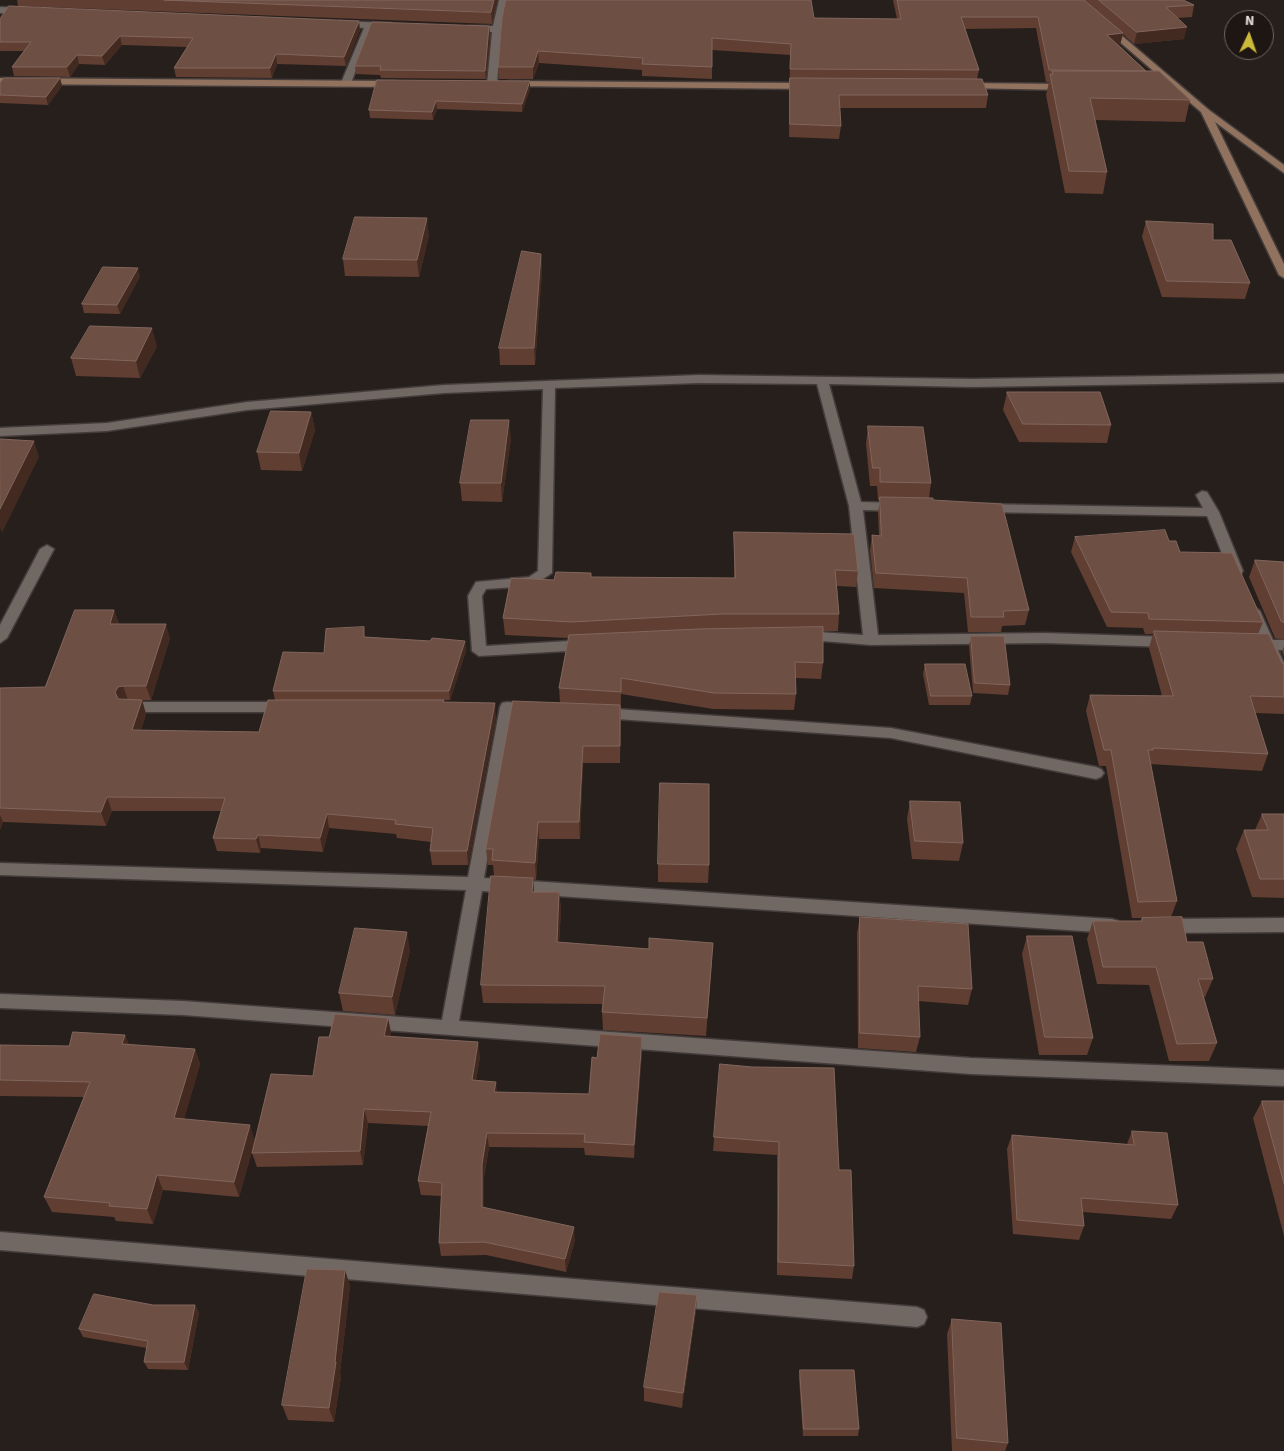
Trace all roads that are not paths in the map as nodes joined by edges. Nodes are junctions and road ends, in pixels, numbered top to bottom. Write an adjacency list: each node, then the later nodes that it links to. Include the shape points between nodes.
1 (503, 0): 8 (street)
2 (1075, 0): 17 (street)
3 (0, 10): 4 (street)
4 (40, 11)
5 (330, 23): 6 (street)
6 (370, 25): 7 (street); 11 (street)
7 (398, 26)
8 (497, 28): 9 (street); 13 (street, via 487,84)
9 (456, 29)
10 (0, 81): 11 (street)
11 (346, 83): 12 (street)
12 (404, 84)
13 (821, 86)
14 (950, 86): 15 (street)
15 (1080, 87)
16 (1160, 88): 17 (street)
17 (1180, 88): 18 (street)
18 (1205, 111): 19 (street); 20 (street)
19 (1284, 170)
20 (1284, 275)
21 (1284, 378): 22 (street, via 972,383)
22 (822, 381): 23 (street, via 699,380); 26 (street)
23 (549, 385): 24 (street, via 444,389 257,405 107,427); 37 (street, via 545,573 532,581 481,585 475,596 479,651)
24 (0, 432)
25 (1202, 495): 29 (street)
26 (856, 506): 27 (street); 35 (street)
27 (916, 507)
28 (965, 508): 29 (street)
29 (1212, 512): 31 (street)
30 (47, 549): 34 (street)
31 (1242, 583)
32 (1249, 601): 39 (street)
33 (793, 636): 35 (street)
34 (0, 638)
35 (871, 640): 36 (street, via 1045,638)
36 (1180, 642)
37 (598, 644)
38 (1239, 644): 39 (street)
39 (1268, 645): 40 (street); 41 (street)
40 (1284, 645)
41 (1284, 679)
42 (128, 706): 43 (street)
43 (297, 706)
44 (546, 709): 48 (street, via 502,706)
45 (585, 712): 46 (street, via 890,733)
46 (1096, 773)
47 (0, 869): 48 (street)
48 (475, 884): 51 (street); 53 (street)
49 (1284, 924): 50 (street)
50 (1148, 926)
51 (1128, 927)
52 (0, 1001): 53 (street, via 183,1008)
53 (449, 1028): 54 (street, via 971,1066)
54 (1284, 1078)
55 (0, 1241): 56 (street)
56 (917, 1317)

